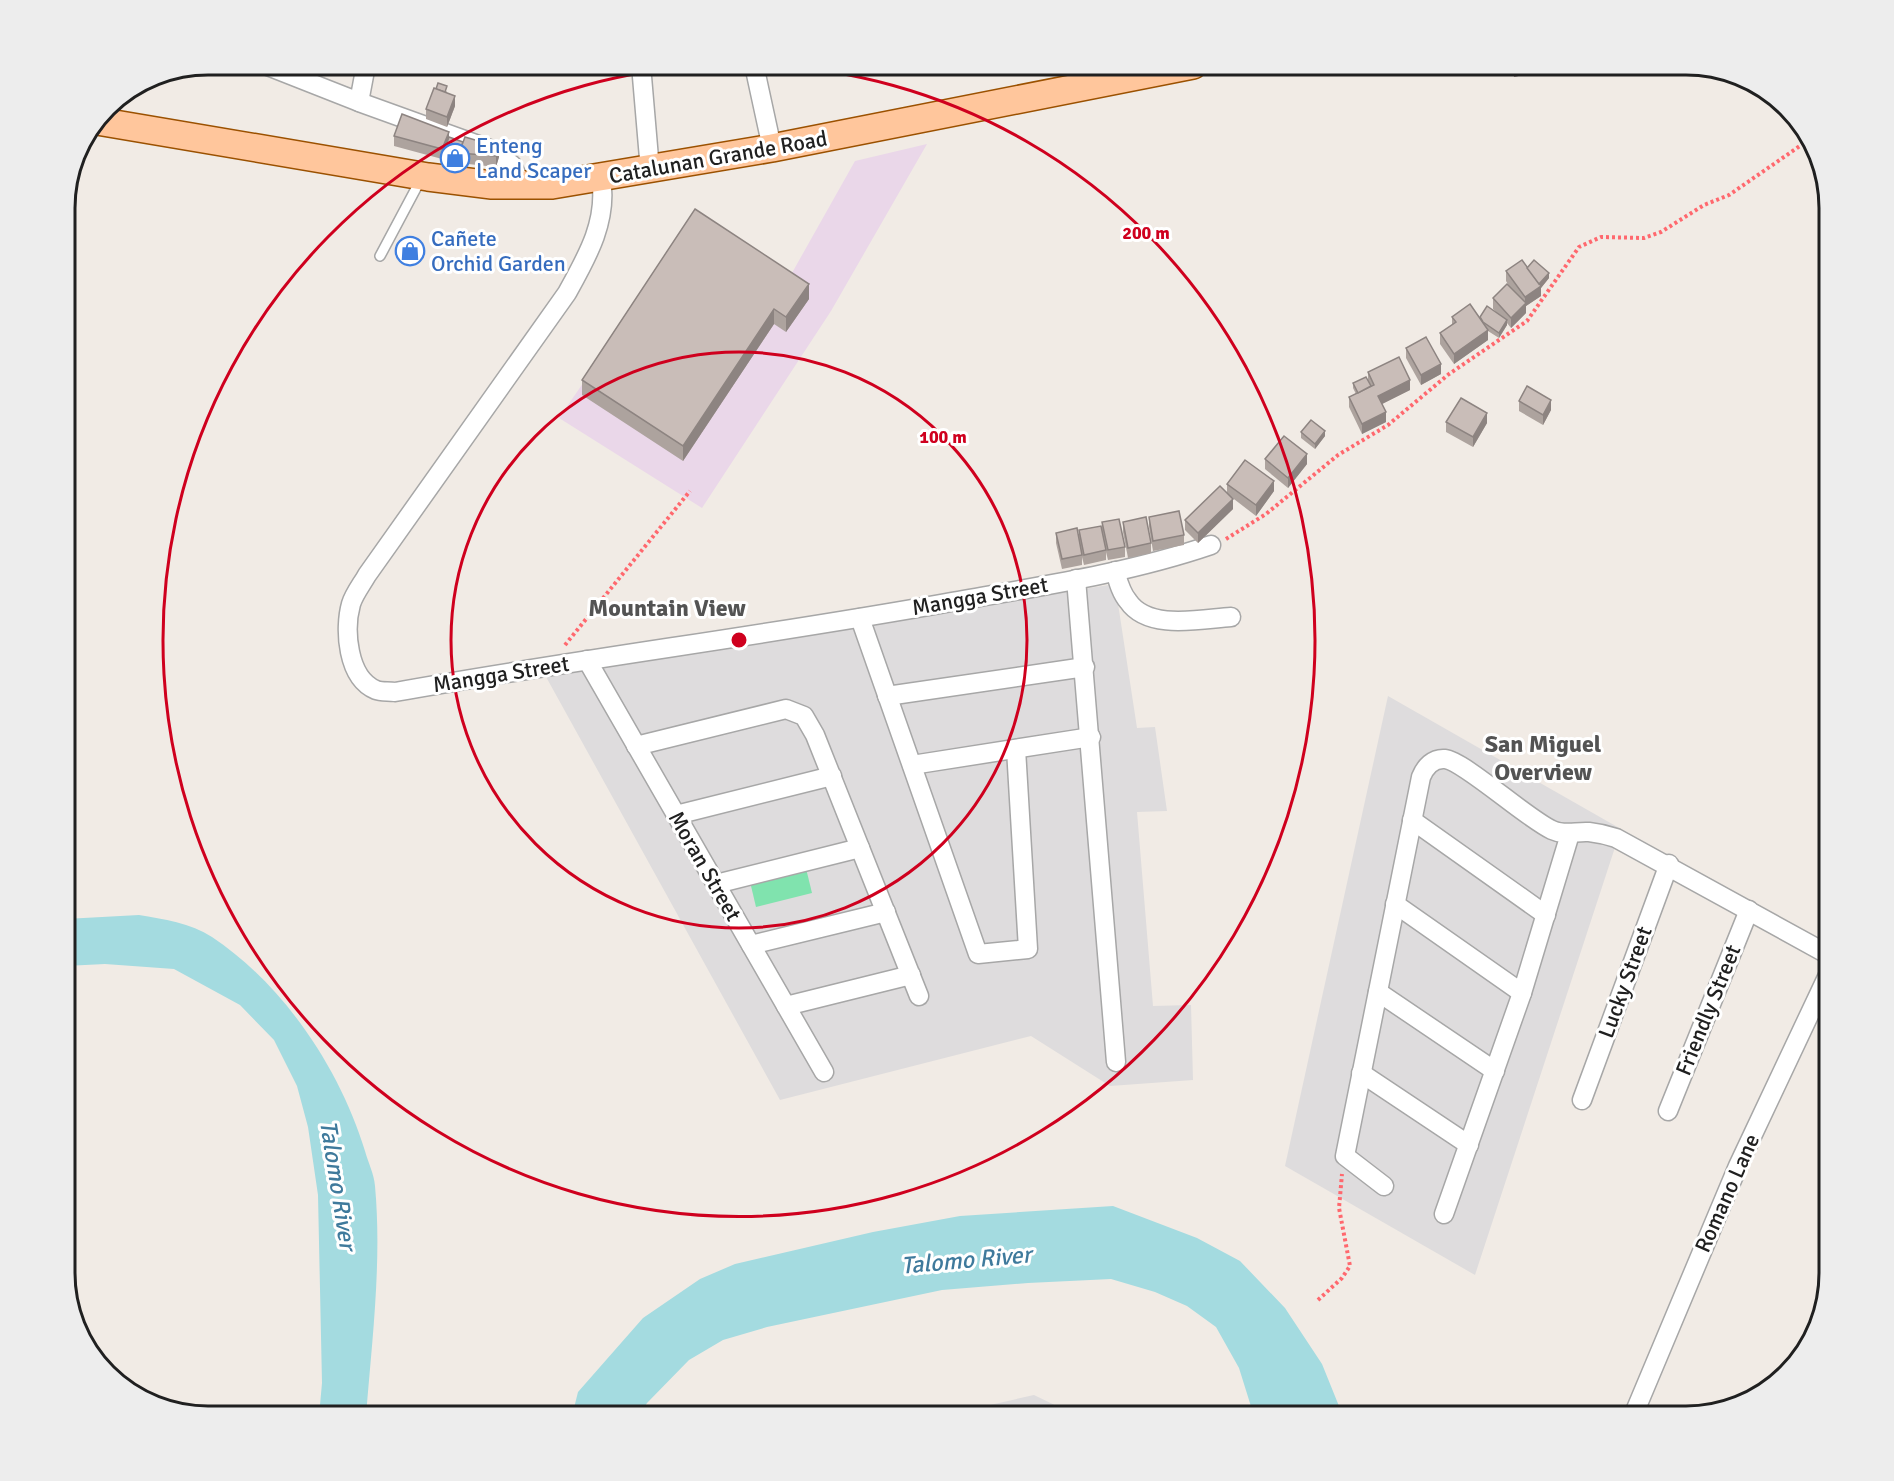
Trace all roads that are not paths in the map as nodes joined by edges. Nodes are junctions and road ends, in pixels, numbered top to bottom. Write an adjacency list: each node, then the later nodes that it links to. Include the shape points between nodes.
1 (293, 75): 6 (street)
2 (364, 75): 6 (street)
3 (642, 75): 9 (street)
4 (756, 75): 8 (street)
5 (1137, 75): 8 (main road, Catalunan Grande Road)
6 (359, 102): 12 (street, via 492,150 512,165)
7 (106, 122): 10 (main road, Catalunan Grande Road)
8 (772, 148): 9 (main road, Catalunan Grande Road)
9 (650, 170): 11 (main road, Catalunan Grande Road)
10 (423, 176): 12 (main road, Catalunan Grande Road); 13 (lane)
11 (601, 179): 12 (main road, Catalunan Grande Road); 19 (street, Mangga Street, via 602,213 586,260 367,575 352,602 347,633 356,668 376,690 395,692)
12 (522, 187)
13 (380, 256)
14 (1211, 544): 15 (street, Mangga Street)
15 (1115, 571): 16 (street, Mangga Street); 17 (street, via 1128,601 1137,611 1175,620)
16 (1076, 579): 18 (street, Mangga Street); 20 (street)
17 (1231, 617)
18 (860, 618): 19 (street, Mangga Street); 21 (street)
19 (586, 660): 23 (street, Moran Street)
20 (1085, 667): 21 (street); 22 (street)
21 (887, 696): 25 (street)
22 (1091, 737): 24 (street); 45 (street)
23 (636, 746): 26 (street, via 786,709 804,716); 27 (street, Moran Street)
24 (1016, 748): 25 (street); 25 (street, via 1028,949 978,954)
25 (912, 765)
26 (832, 776): 27 (street); 30 (street)
27 (676, 815): 32 (street, Moran Street)
28 (1412, 820): 29 (street, via 1425,767 1442,759 1458,764 1543,825); 33 (street); 36 (street)
29 (1570, 834): 31 (street, via 1586,832 1616,838); 36 (street)
30 (860, 848): 32 (street); 35 (street)
31 (1669, 864): 34 (street); 49 (street, Lucky Street)
32 (716, 884): 37 (street, Moran Street)
33 (1395, 904): 40 (street); 41 (street)
34 (1749, 910): 38 (street); 50 (street, Friendly Street)
35 (886, 912): 37 (street); 39 (street)
36 (1546, 915): 41 (street)
37 (751, 945): 44 (street, Moran Street)
38 (1819, 949)
39 (911, 975): 42 (street); 44 (street)
40 (1378, 992): 46 (street); 48 (street)
41 (1522, 993): 46 (street)
42 (919, 996)
43 (1819, 996): 54 (street, Romano Lane, via 1733,1176)
44 (786, 1006): 47 (street, Moran Street)
45 (1116, 1062)
46 (1495, 1071): 51 (street)
47 (824, 1072)
48 (1361, 1073): 51 (street); 52 (street, via 1345,1156)
49 (1582, 1100)
50 (1668, 1111)
51 (1469, 1145): 53 (street)
52 (1384, 1186)
53 (1444, 1214)
54 (1637, 1406)

